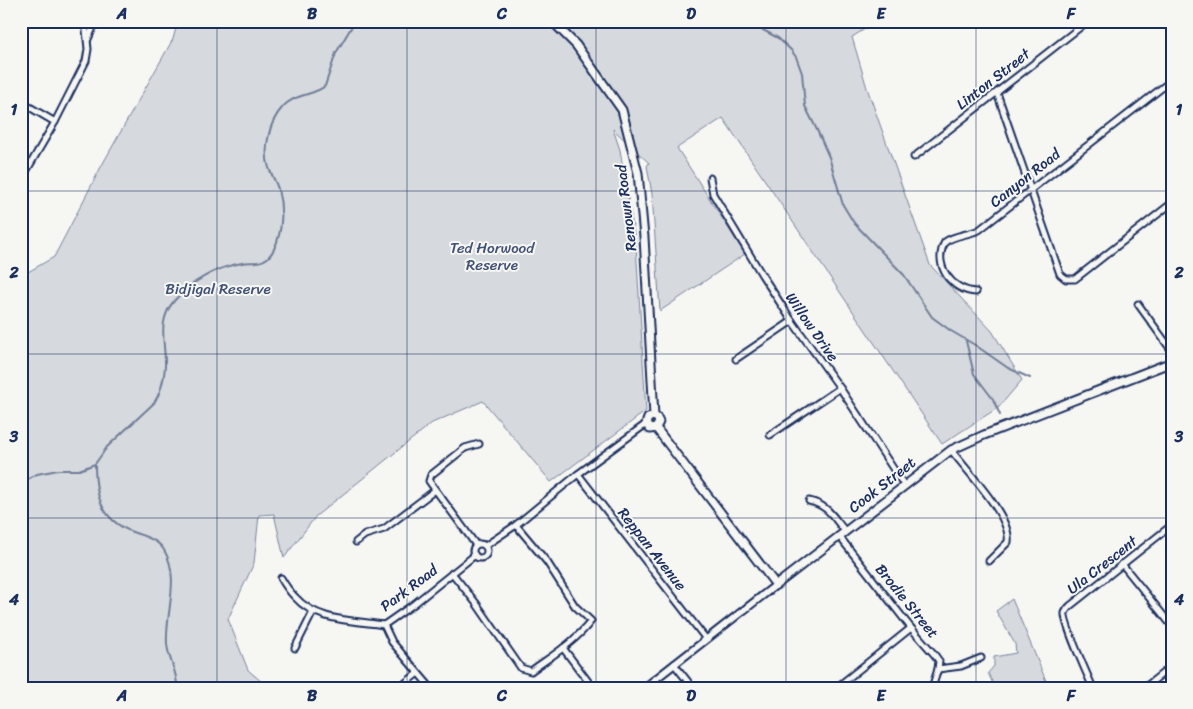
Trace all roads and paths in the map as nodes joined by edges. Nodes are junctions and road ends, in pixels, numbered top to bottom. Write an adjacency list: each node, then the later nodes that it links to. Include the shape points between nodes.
1 (85, 21): 5 (street)
2 (96, 21): 5 (street)
3 (552, 21): 22 (main road, Renown Road, via 576,45 622,110 638,173)
4 (1088, 21): 7 (street, Linton Street)
5 (88, 42): 9 (street, via 86,61)
6 (1172, 80): 13 (street, Canyon Road)
7 (997, 92): 10 (street, Linton Street); 13 (street)
8 (21, 102): 9 (street)
9 (55, 122): 12 (street)
10 (914, 157)
11 (710, 178): 17 (street, Willow Drive, via 713,194)
12 (21, 180)
13 (1030, 190): 14 (street, via 1060,274 1066,279 1074,279); 15 (street, Canyon Road, via 979,230 948,240 942,247 941,258 946,275 957,286)
14 (1172, 203)
15 (976, 292)
16 (1138, 304): 18 (street)
17 (792, 321): 19 (street); 21 (street, Willow Drive)
18 (1172, 350)
19 (736, 359)
20 (1172, 362): 27 (main road, Cook Street)
21 (840, 388): 25 (street); 29 (street, Willow Drive)
22 (654, 416): 23 (main road, via 648,418); 24 (main road, via 659,420)
23 (646, 424): 24 (main road, via 650,429); 28 (street)
24 (656, 428): 43 (main road)
25 (770, 435)
26 (479, 444): 30 (street, via 465,448 430,475 429,481)
27 (951, 450): 29 (main road, Cook Street); 39 (street, via 999,512 1008,531 1008,542)
28 (578, 474): 32 (street); 48 (street, Reppan Avenue)
29 (904, 485): 34 (main road, Cook Street)
30 (434, 490): 35 (street, via 384,529 365,535); 36 (street)
31 (809, 501): 34 (street, Brodie Street, via 824,507)
32 (516, 525): 37 (street); 50 (street, via 547,562 575,606 591,621 580,636)
33 (1172, 525): 40 (street, Ula Crescent)
34 (842, 534): 43 (main road, Cook Street); 47 (street, Brodie Street)
35 (356, 542)
36 (476, 545): 37 (street); 38 (street)
37 (485, 546): 38 (street, via 485,556)
38 (474, 555): 41 (street, Park Road)
39 (989, 561)
40 (1122, 564): 46 (street); 63 (street, Ula Crescent, via 1065,613)
41 (452, 573): 45 (street, Park Road); 50 (street, via 521,668 532,671)
42 (281, 578): 44 (street, Park Road, via 295,598)
43 (776, 585): 48 (street, Cook Street)
44 (313, 612): 45 (street, Park Road); 49 (street)
45 (384, 625): 55 (street, via 392,642)
46 (1172, 626)
47 (911, 628): 54 (street, Brodie Street, via 934,654 939,662); 61 (street)
48 (706, 639): 52 (street, Cook Street)
49 (295, 648)
50 (563, 648): 58 (street)
51 (981, 658): 54 (street, via 961,666)
52 (674, 664): 59 (street, Cook Street); 60 (street)
53 (1172, 666): 64 (street)
54 (938, 669): 62 (street)
55 (418, 673): 56 (street); 57 (street)
56 (399, 688)
57 (431, 688)
58 (593, 688)
59 (644, 688)
60 (693, 688)
61 (836, 688)
62 (932, 688)
63 (1093, 688)
64 (1144, 688)

